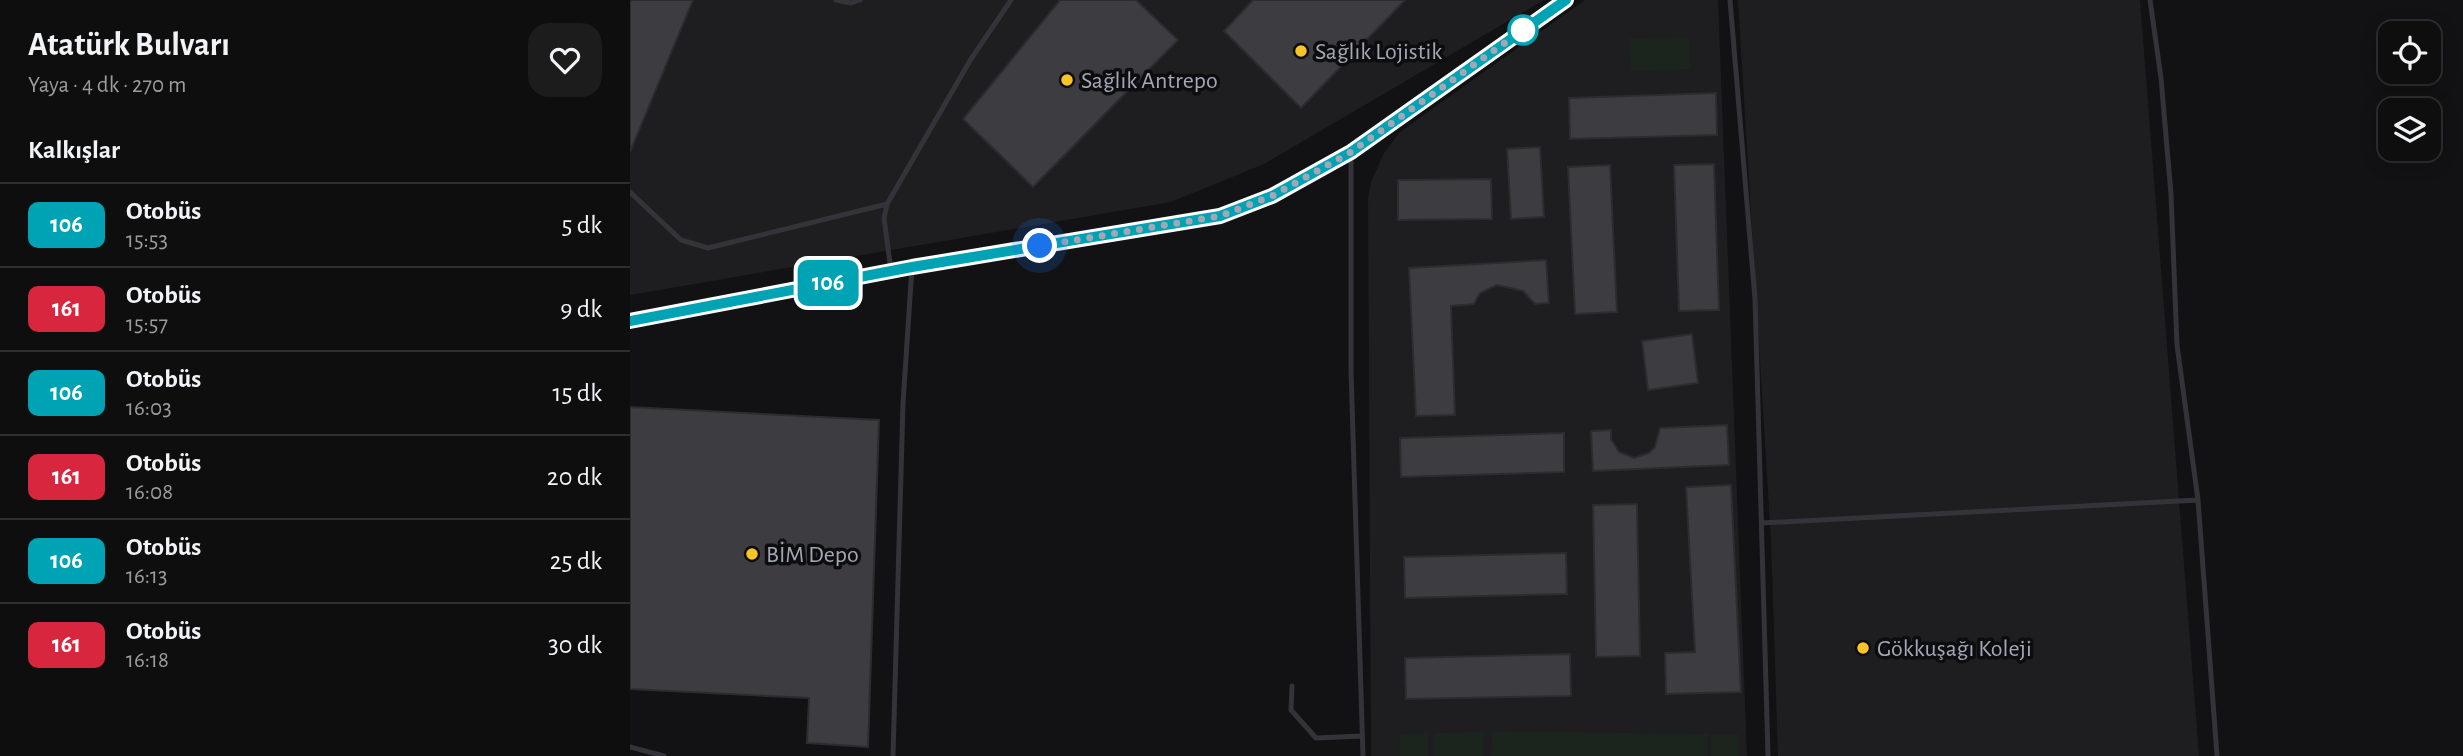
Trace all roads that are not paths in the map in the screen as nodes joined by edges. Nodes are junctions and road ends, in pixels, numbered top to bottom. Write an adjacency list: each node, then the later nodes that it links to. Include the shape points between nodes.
1 (836, 0): 2 (lane, via 851,4)
2 (860, 0)
3 (1011, 0): 9 (lane, via 971,59)
4 (1566, 0): 7 (street)
5 (1730, 0): 14 (lane, via 1755,299)
6 (2150, 0): 13 (lane, via 2171,194 2177,345)
7 (1351, 152): 10 (street, via 1272,196 1220,216); 16 (lane, via 1351,371)
8 (630, 192): 9 (lane, via 681,240 708,248)
9 (887, 204): 11 (lane, via 884,218)
10 (912, 267): 11 (street); 19 (lane, via 903,402)
11 (891, 271): 12 (street)
12 (630, 321)
13 (2198, 500): 14 (lane); 22 (lane)
14 (1762, 523): 21 (lane)
15 (1292, 686): 16 (lane, via 1292,710 1315,738)
16 (1362, 736): 20 (lane)
17 (630, 747): 18 (lane)
18 (664, 756)
19 (894, 756)
20 (1363, 756)
21 (1768, 756)
22 (2217, 756)

